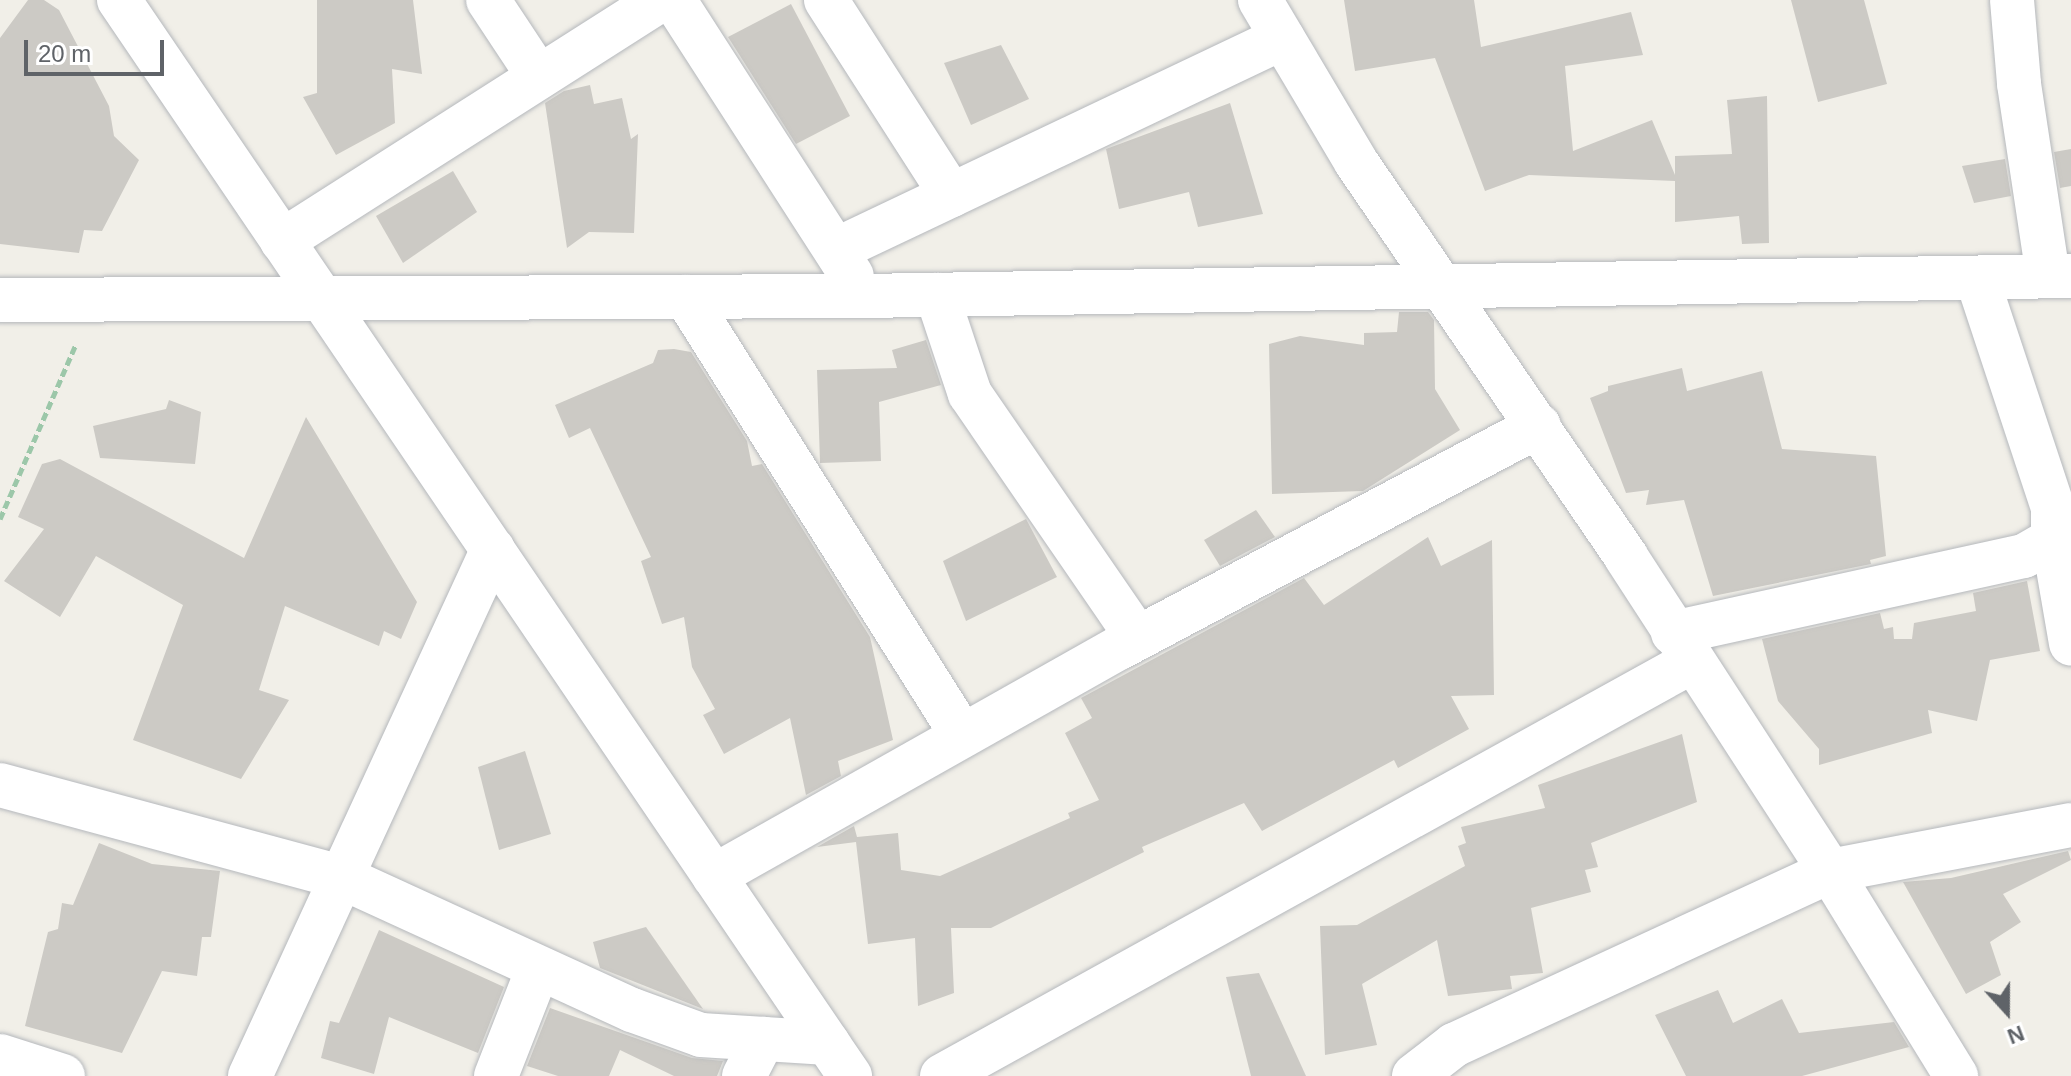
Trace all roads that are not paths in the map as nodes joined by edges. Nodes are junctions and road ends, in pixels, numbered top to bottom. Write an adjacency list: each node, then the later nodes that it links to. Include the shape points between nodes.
1 (119, 0): 11 (street)
2 (488, 0): 9 (street)
3 (660, 0): 9 (street)
4 (674, 0): 12 (street)
5 (826, 0): 10 (street)
6 (1260, 0): 8 (street)
7 (2012, 0): 13 (street, via 2019,84)
8 (1282, 38): 10 (street); 15 (street)
9 (539, 77): 11 (street)
10 (951, 195): 12 (street)
11 (282, 241): 20 (street)
12 (838, 249): 17 (street)
13 (2060, 276): 14 (street)
14 (1977, 278): 15 (street); 22 (street, via 2053,508)
15 (1441, 288): 16 (street); 21 (street)
16 (937, 295): 17 (street); 24 (street, via 970,394)
17 (863, 296): 18 (street)
18 (686, 297): 20 (street); 27 (street)
19 (0, 300): 20 (street)
20 (323, 301): 23 (street)
21 (1539, 426): 24 (street); 26 (street)
22 (2053, 539): 25 (street); 26 (street, via 2024,556)
23 (493, 549): 31 (street); 32 (street)
24 (1138, 638): 27 (street)
25 (2071, 643)
26 (1682, 647): 30 (street); 40 (street)
27 (962, 735): 31 (street)
28 (0, 785): 32 (street)
29 (2071, 825): 30 (street)
30 (1830, 871): 41 (street, via 1454,1045); 42 (street)
31 (714, 876): 36 (street)
32 (341, 877): 33 (street); 38 (street)
33 (538, 969): 35 (street); 39 (street)
34 (0, 1056): 37 (street)
35 (754, 1058): 36 (street)
36 (839, 1060)
37 (63, 1076)
38 (250, 1076)
39 (496, 1076)
40 (942, 1076)
41 (1414, 1076)
42 (1956, 1076)

